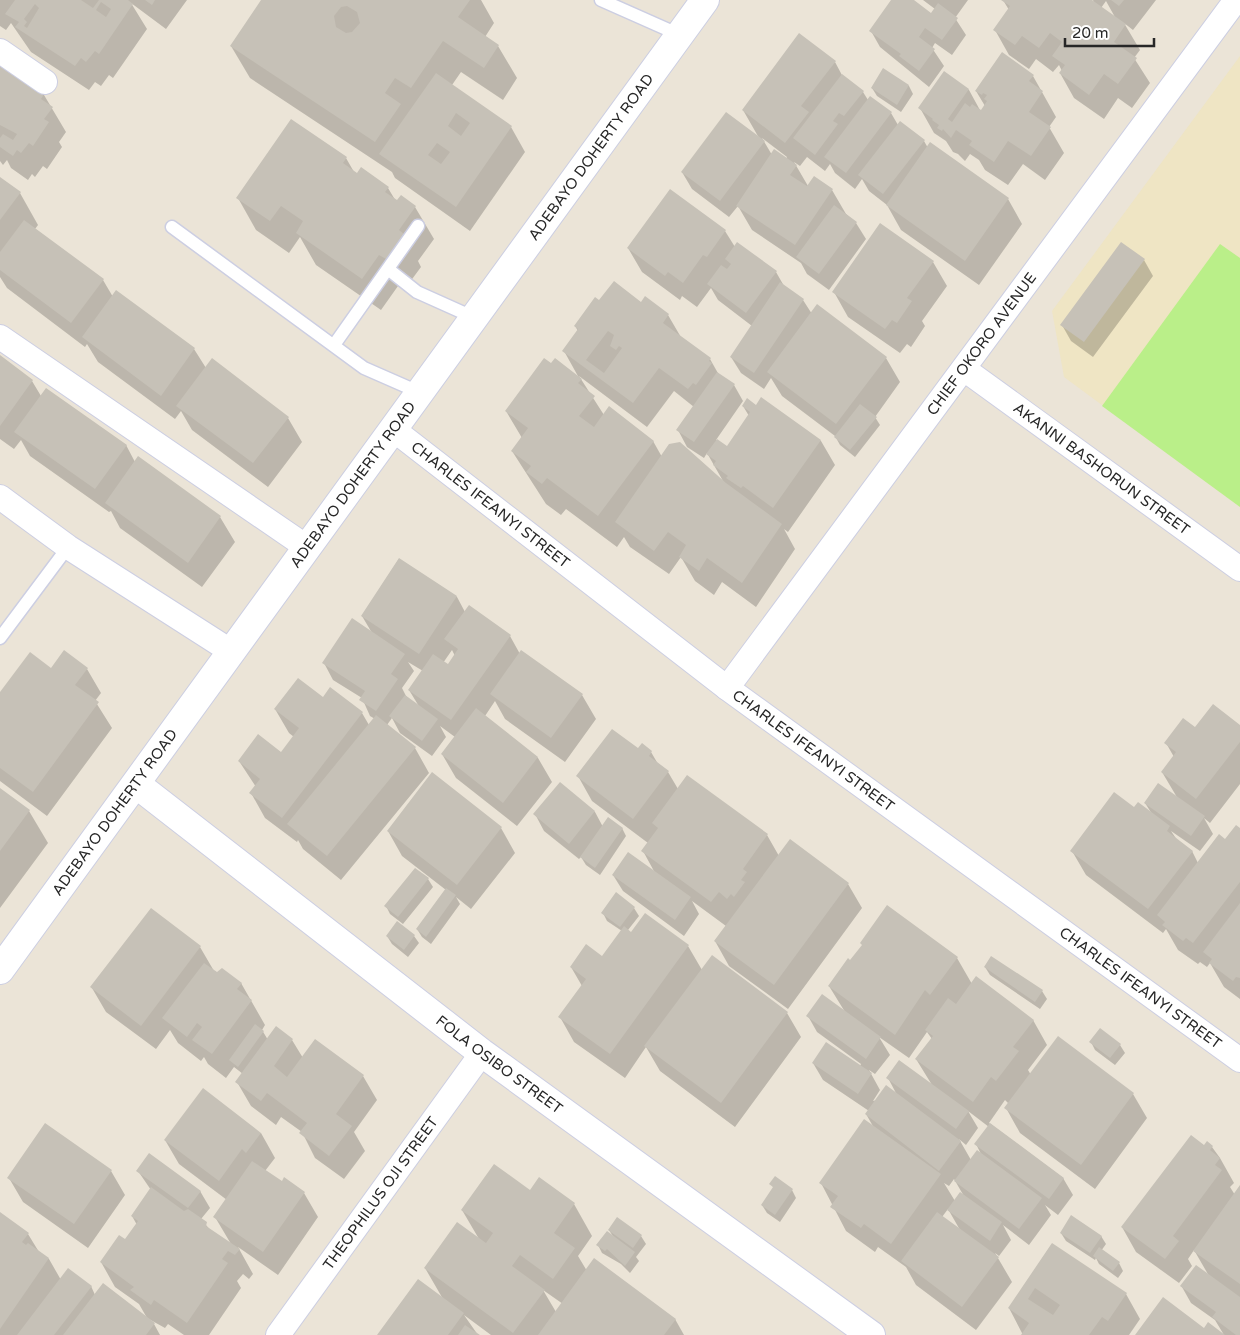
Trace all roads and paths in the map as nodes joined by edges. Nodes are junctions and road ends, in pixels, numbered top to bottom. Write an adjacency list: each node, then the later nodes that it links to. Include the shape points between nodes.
1 (705, 0): 4 (street, ADEBAYO DOHERTY ROAD)
2 (1236, 0): 13 (street, CHIEF OKORO AVENUE)
3 (604, 1): 4 (lane)
4 (680, 35): 10 (street, ADEBAYO DOHERTY ROAD)
5 (0, 51): 6 (street)
6 (45, 82)
7 (418, 226): 9 (lane)
8 (172, 227): 12 (lane)
9 (388, 269): 10 (lane, via 417,292); 12 (lane)
10 (475, 318): 14 (street, ADEBAYO DOHERTY ROAD)
11 (0, 338): 18 (street)
12 (334, 345): 14 (lane, via 364,368)
13 (964, 369): 19 (street, AKANNI BASHORUN STREET); 22 (street, CHIEF OKORO AVENUE)
14 (421, 393): 15 (street, ADEBAYO DOHERTY ROAD)
15 (394, 430): 18 (street, ADEBAYO DOHERTY ROAD); 22 (street, CHARLES IFEANYI STREET)
16 (0, 497): 17 (street)
17 (68, 547): 20 (lane); 21 (street)
18 (308, 548): 21 (street, ADEBAYO DOHERTY ROAD)
19 (1240, 568)
20 (0, 638)
21 (232, 652): 23 (street, ADEBAYO DOHERTY ROAD)
22 (727, 688): 26 (street, CHARLES IFEANYI STREET)
23 (136, 784): 24 (street, ADEBAYO DOHERTY ROAD); 25 (street, FOLA OSIBO STREET)
24 (0, 970)
25 (482, 1053): 27 (street, THEOPHILUS OJI STREET); 28 (street, FOLA OSIBO STREET)
26 (1240, 1060)
27 (278, 1335)
28 (871, 1335)

